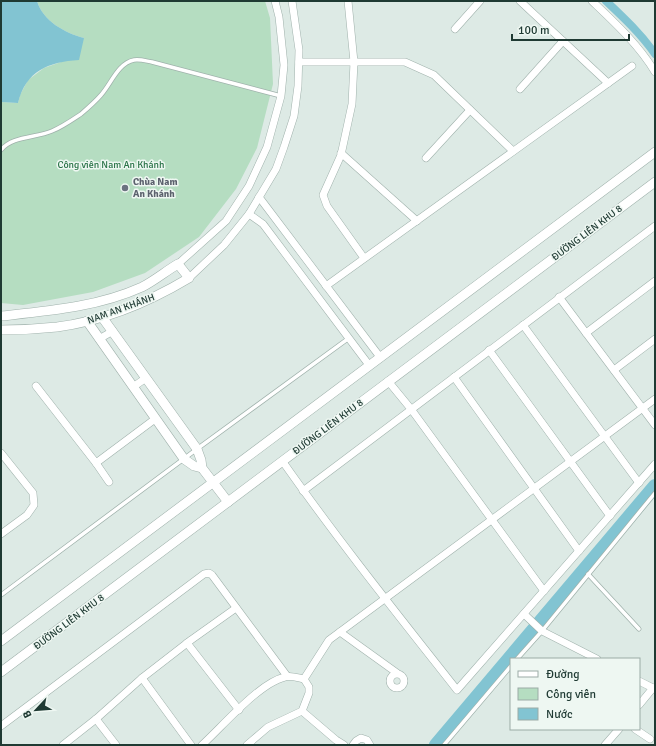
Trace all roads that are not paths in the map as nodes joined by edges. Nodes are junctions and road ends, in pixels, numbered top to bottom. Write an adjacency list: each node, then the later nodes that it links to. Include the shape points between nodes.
1 (275, 1): 15 (street, via 284,65)
2 (292, 1): 9 (street)
3 (348, 1): 10 (street)
4 (480, 1): 7 (street)
5 (520, 1): 8 (street)
6 (592, 1): 12 (street, via 645,55)
7 (455, 30)
8 (562, 41): 13 (street); 14 (street)
9 (299, 62): 10 (street); 23 (street, via 294,116 276,169)
10 (354, 62): 16 (street, via 405,62 434,75); 20 (street, via 352,104)
11 (632, 66): 13 (street)
12 (655, 72)
13 (608, 83): 18 (street)
14 (520, 88)
15 (281, 96): 17 (lane, via 140,59 134,60 124,64 102,94 68,123 52,131 10,143); 29 (street, via 267,147 249,186 226,221)
16 (470, 110): 18 (street); 21 (street)
17 (1, 150)
18 (513, 152): 25 (street)
19 (655, 152): 46 (street)
20 (341, 153): 25 (street); 27 (street, via 323,195 327,206)
21 (426, 158)
22 (655, 182): 51 (street, ĐƯỜNG LIÊN KHU 8)
23 (259, 197): 24 (street); 28 (street)
24 (249, 214): 30 (street, via 263,224); 31 (street, via 224,245)
25 (417, 221): 27 (street)
26 (655, 226): 34 (street)
27 (364, 258): 33 (street)
28 (306, 260): 30 (street); 33 (street)
29 (178, 264): 31 (street); 35 (street, NAM AN KHÁNH, via 142,287 99,302)
30 (296, 268): 42 (street)
31 (189, 278): 36 (street, NAM AN KHÁNH, via 134,306)
32 (655, 281): 41 (street)
33 (326, 286): 46 (street)
34 (560, 297): 38 (street); 41 (street)
35 (1, 316)
36 (102, 316): 37 (street, NAM AN KHÁNH); 40 (street)
37 (87, 321): 39 (street, NAM AN KHÁNH, via 57,327); 44 (street)
38 (523, 324): 45 (street); 59 (street)
39 (1, 330)
40 (113, 331): 44 (street); 50 (street)
41 (586, 333): 48 (street)
42 (349, 338): 47 (street); 60 (lane)
43 (655, 339): 48 (street)
44 (99, 340): 53 (street)
45 (489, 350): 49 (street); 64 (street)
46 (380, 357): 47 (street)
47 (369, 365): 69 (street)
48 (614, 370): 56 (street)
49 (454, 377): 55 (street); 71 (street)
50 (146, 378): 53 (street); 60 (street)
51 (388, 381): 55 (street); 63 (street, ĐƯỜNG LIÊN KHU 8)
52 (36, 386): 65 (street)
53 (132, 387): 57 (street)
54 (655, 399): 56 (street)
55 (411, 409): 72 (street); 76 (street)
56 (642, 409): 58 (street); 59 (street)
57 (155, 419): 62 (street); 65 (street)
58 (655, 425)
59 (605, 437): 64 (street); 70 (street)
60 (197, 449): 62 (lane); 67 (street)
61 (1, 453): 77 (street, via 33,493 34,505 27,515)
62 (184, 459): 67 (street); 81 (lane)
63 (283, 462): 72 (street); 74 (street, ĐƯỜNG LIÊN KHU 8)
64 (571, 462): 71 (street); 75 (street)
65 (96, 463): 68 (street)
66 (655, 464): 70 (street)
67 (202, 468): 69 (street)
68 (109, 482)
69 (213, 482): 74 (street); 88 (street)
70 (639, 483): 75 (street)
71 (534, 489): 76 (street); 78 (street)
72 (303, 491): 82 (street)
73 (655, 493): 79 (lane)
74 (228, 502): 93 (street, ĐƯỜNG LIÊN KHU 8)
75 (610, 516): 78 (street)
76 (492, 520): 80 (street); 82 (street)
77 (1, 534)
78 (579, 551): 80 (street)
79 (588, 574): 85 (lane); 86 (lane)
80 (544, 591): 84 (street)
81 (1, 595)
82 (386, 598): 84 (street, via 457,690); 87 (street)
83 (236, 608): 89 (street); 95 (street); 105 (street, via 212,575 204,574)
84 (524, 615): 86 (street)
85 (639, 629)
86 (542, 630): 90 (lane); 91 (street)
87 (340, 632): 94 (street); 98 (street, via 329,640)
88 (1, 641)
89 (187, 643): 97 (street); 102 (street)
90 (518, 658)
91 (595, 658)
92 (510, 667): 117 (lane)
93 (4, 670): 96 (street, ĐƯỜNG LIÊN KHU 8)
94 (397, 674)
95 (287, 676): 98 (street); 102 (street, via 271,682)
96 (1, 677)
97 (142, 678): 104 (street); 111 (street)
98 (304, 680): 103 (street, via 309,687 309,693)
99 (640, 682): 100 (street)
100 (654, 689): 101 (street)
101 (640, 704)
102 (239, 710): 112 (street)
103 (302, 711): 113 (street, via 268,727); 114 (street)
104 (96, 719): 109 (street); 110 (street)
105 (1, 726)
106 (618, 730): 118 (street)
107 (636, 730): 108 (street)
108 (650, 739)
109 (63, 745)
110 (116, 745)
111 (191, 745)
112 (202, 745)
113 (246, 745)
114 (344, 745)
115 (353, 745): 116 (street, via 361,738 367,740)
116 (370, 745)
117 (444, 745)
118 (605, 745)

